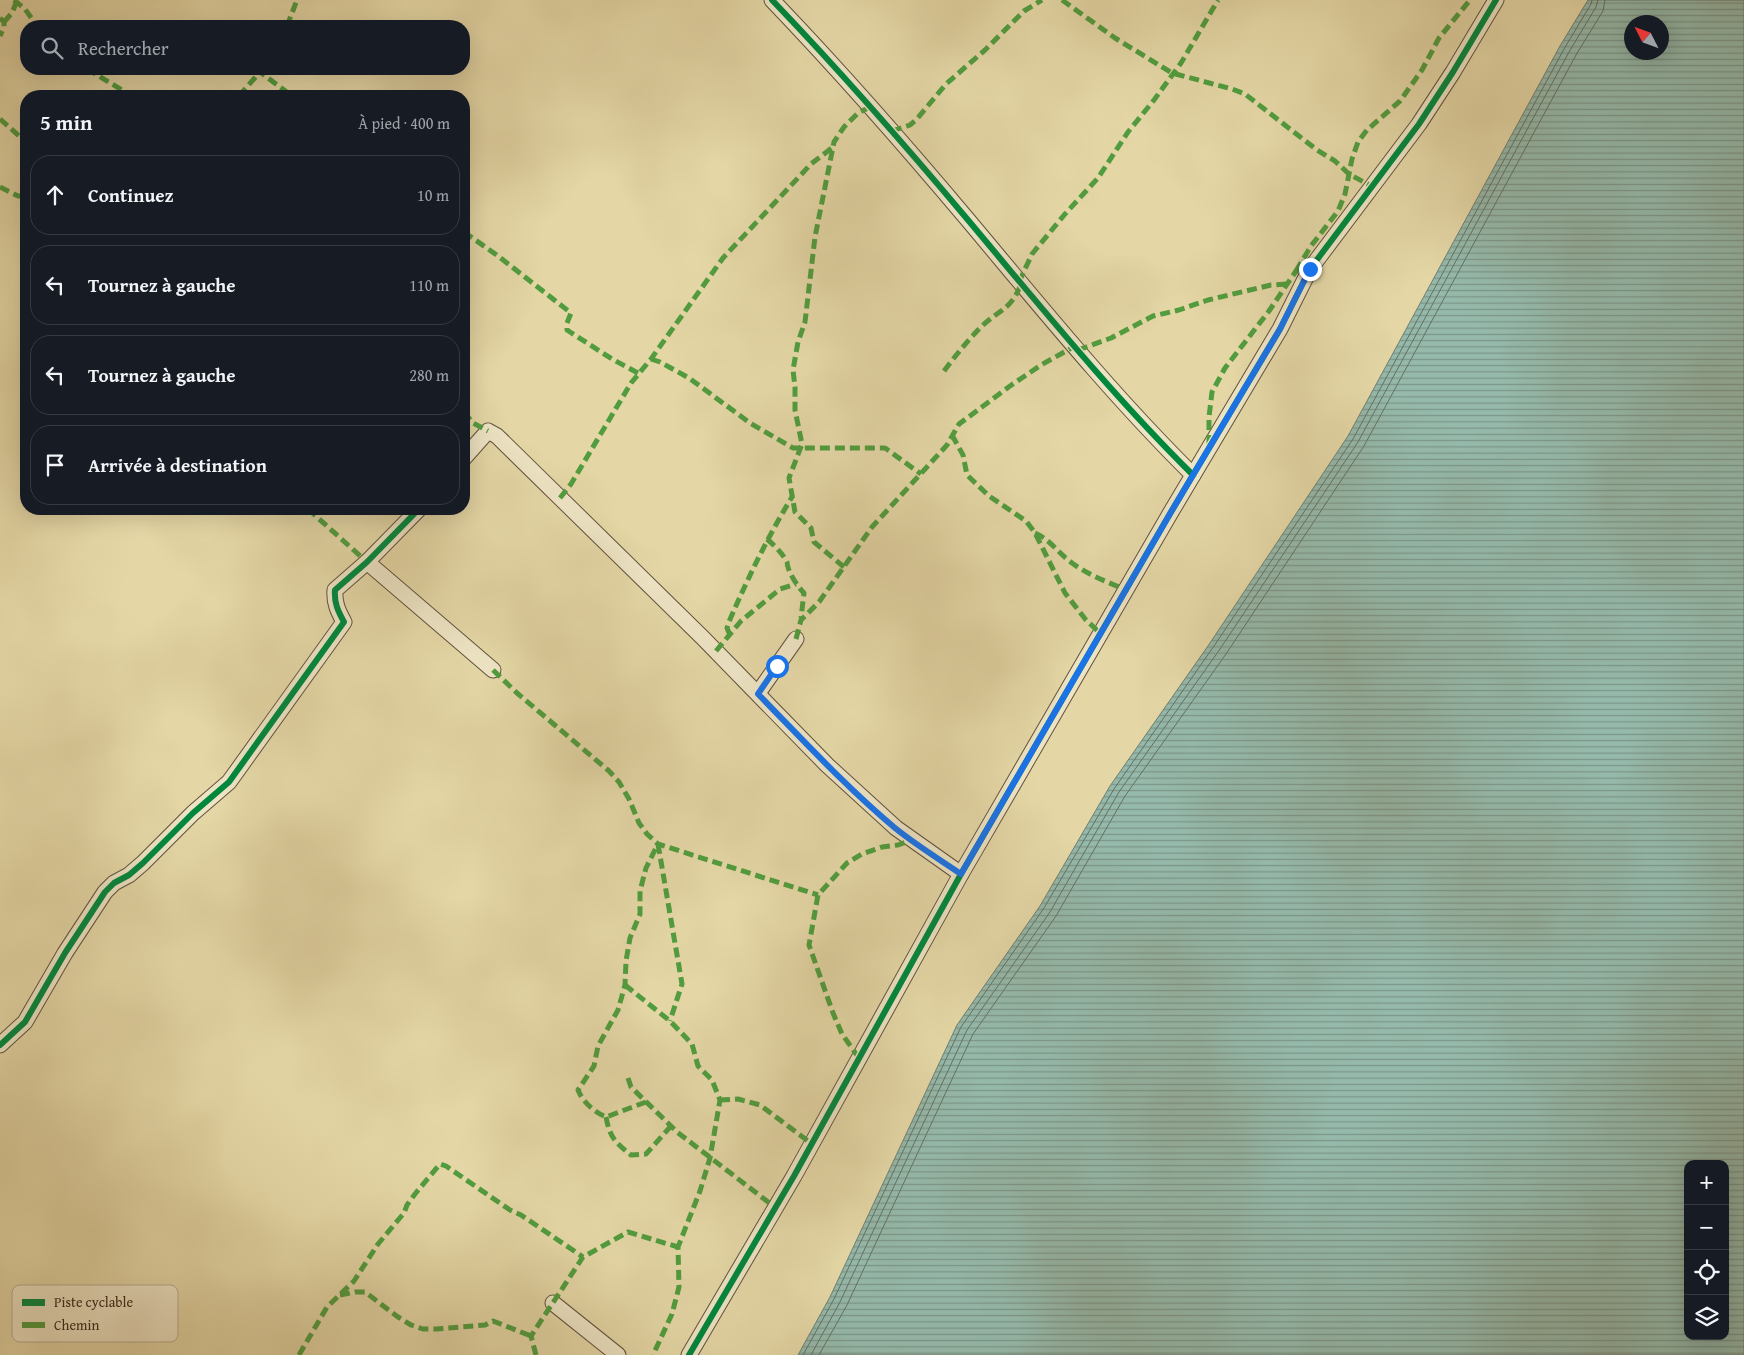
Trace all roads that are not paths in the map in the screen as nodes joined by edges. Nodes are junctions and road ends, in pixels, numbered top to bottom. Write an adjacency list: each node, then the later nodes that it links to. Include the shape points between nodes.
1 (772, 0): 4 (street, via 918,161 1124,403)
2 (1496, 0): 4 (street, via 1419,124 1310,269 1280,329)
3 (470, 451): 9 (street, via 488,430 497,436)
4 (1193, 475): 10 (street)
5 (413, 515): 6 (street)
6 (367, 562): 8 (street); 11 (street, via 335,590 336,608 344,622 230,782 193,813 143,863 105,892 25,1022)
7 (796, 639): 9 (street)
8 (493, 670)
9 (758, 694): 10 (street, via 889,822)
10 (961, 874): 14 (street, via 794,1176)
11 (0, 1045)
12 (553, 1303): 13 (street)
13 (618, 1355)
14 (689, 1355)

